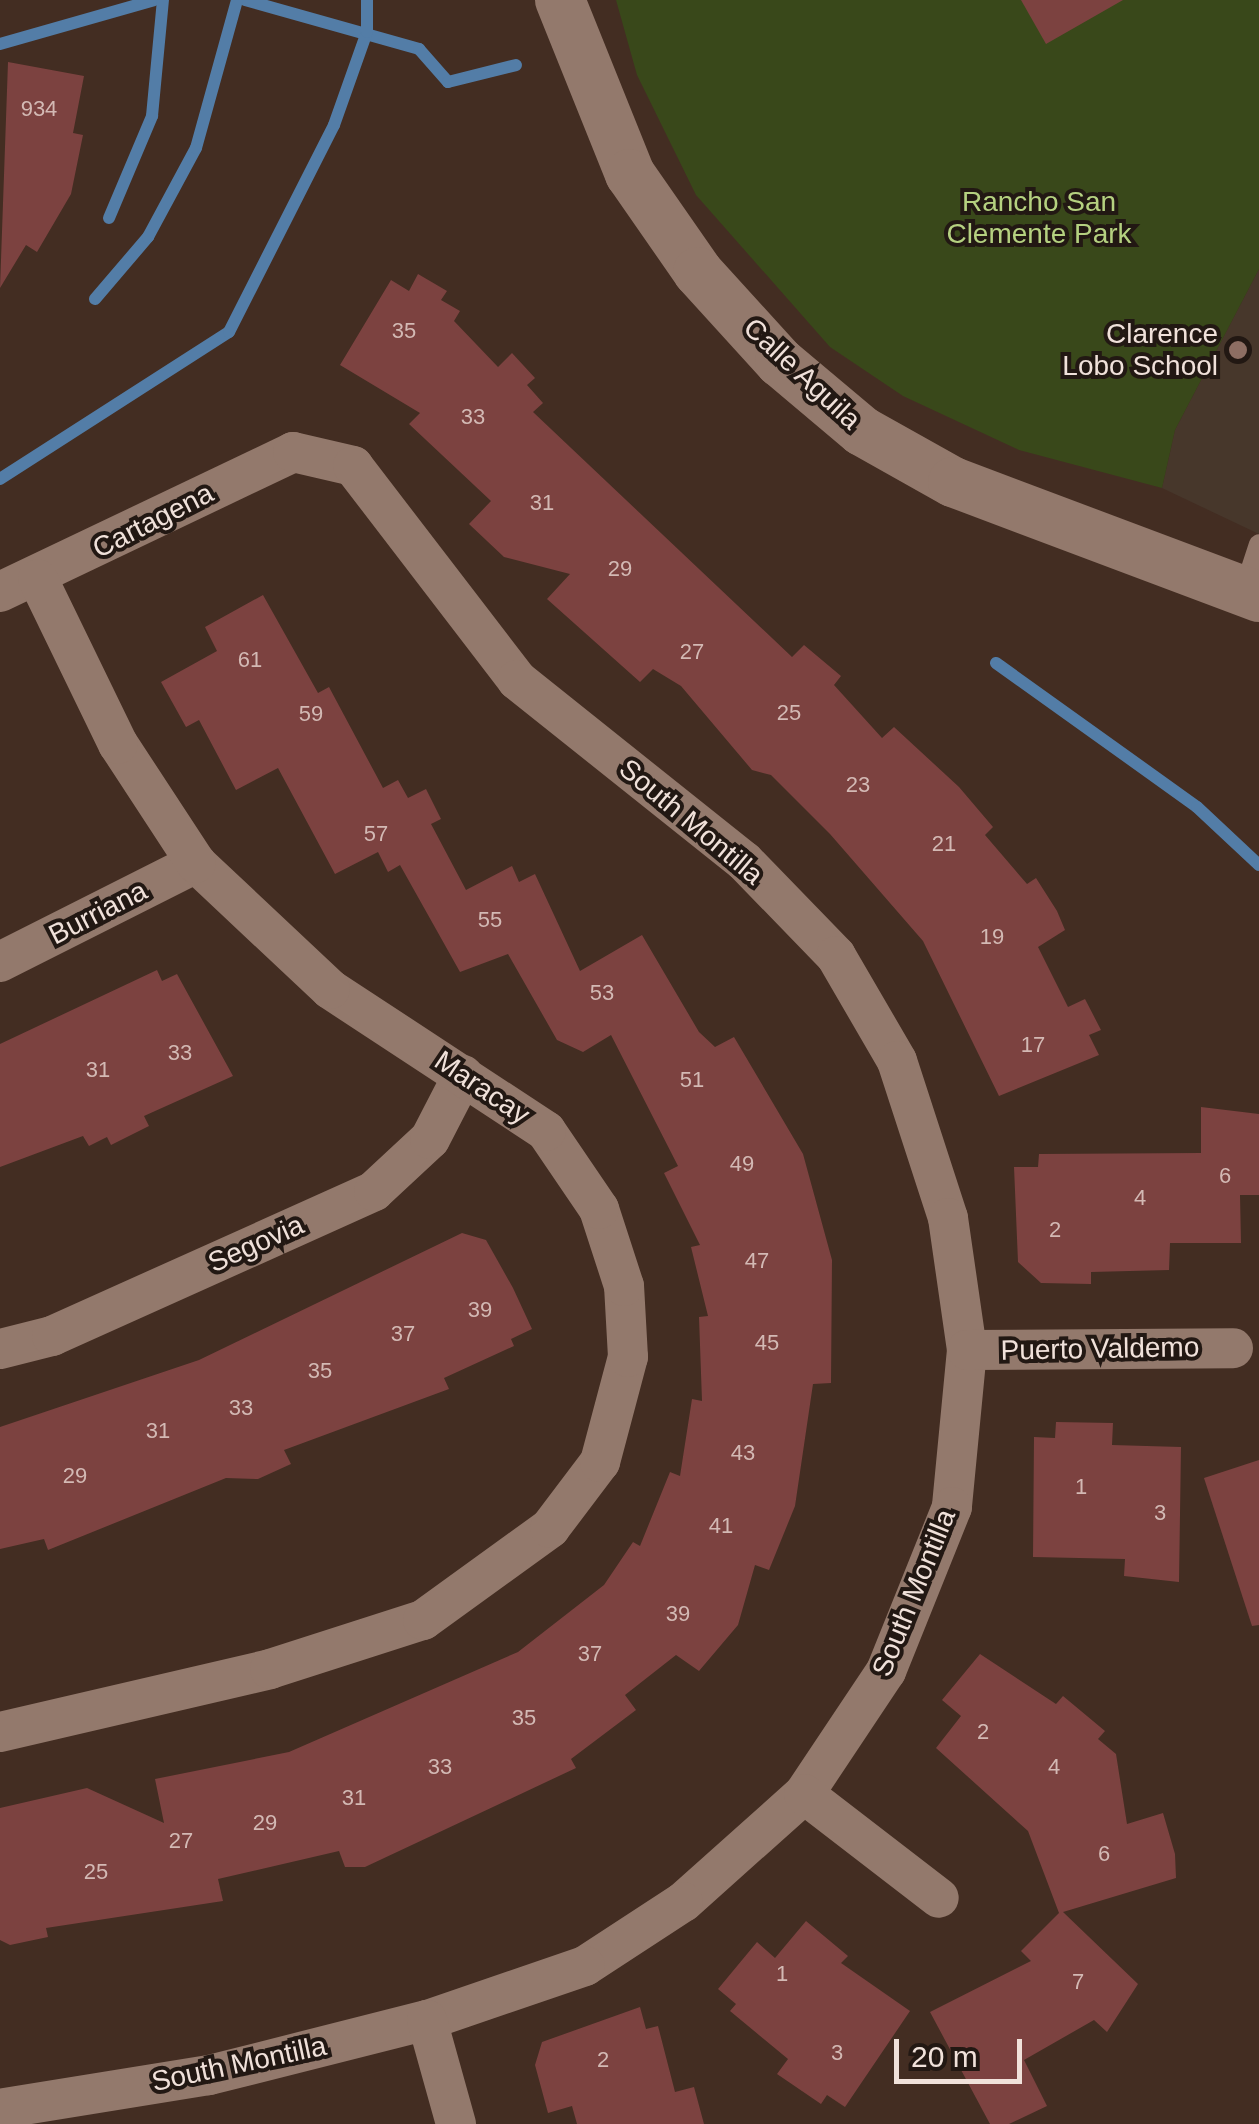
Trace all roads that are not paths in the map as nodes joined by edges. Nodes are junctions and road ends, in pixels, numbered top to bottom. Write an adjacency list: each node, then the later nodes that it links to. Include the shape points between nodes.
1 (560, 0): 6 (street, Calle Aguila, via 630,174 698,272 780,362 862,432 953,482)
2 (306, 452): 4 (street, Cartagena); 12 (street, South Montilla, via 352,466 517,680 744,860 836,956 902,1078 948,1218)
3 (1259, 544): 6 (lane)
4 (38, 579): 5 (street, Cartagena); 7 (street, Maracay, via 118,744)
5 (0, 592)
6 (1251, 594)
7 (196, 863): 8 (street, Burriana); 9 (street, Maracay, via 330,989)
8 (0, 962)
9 (464, 1075): 11 (street, Segovia, via 430,1139 374,1191 52,1336); 13 (street, Maracay, via 546,1131 599,1209 624,1286 628,1357 600,1462 550,1528 424,1620 270,1669)
10 (1234, 1348): 12 (street, Puerto Valdemo)
11 (0, 1349)
12 (967, 1350): 14 (street, South Montilla, via 952,1507 886,1671)
13 (0, 1732)
14 (804, 1794): 15 (street); 16 (street, South Montilla, via 684,1902 585,1966)
15 (938, 1898)
16 (427, 2020): 17 (street, South Montilla, via 209,2075); 18 (street)
17 (0, 2109)
18 (456, 2124)

